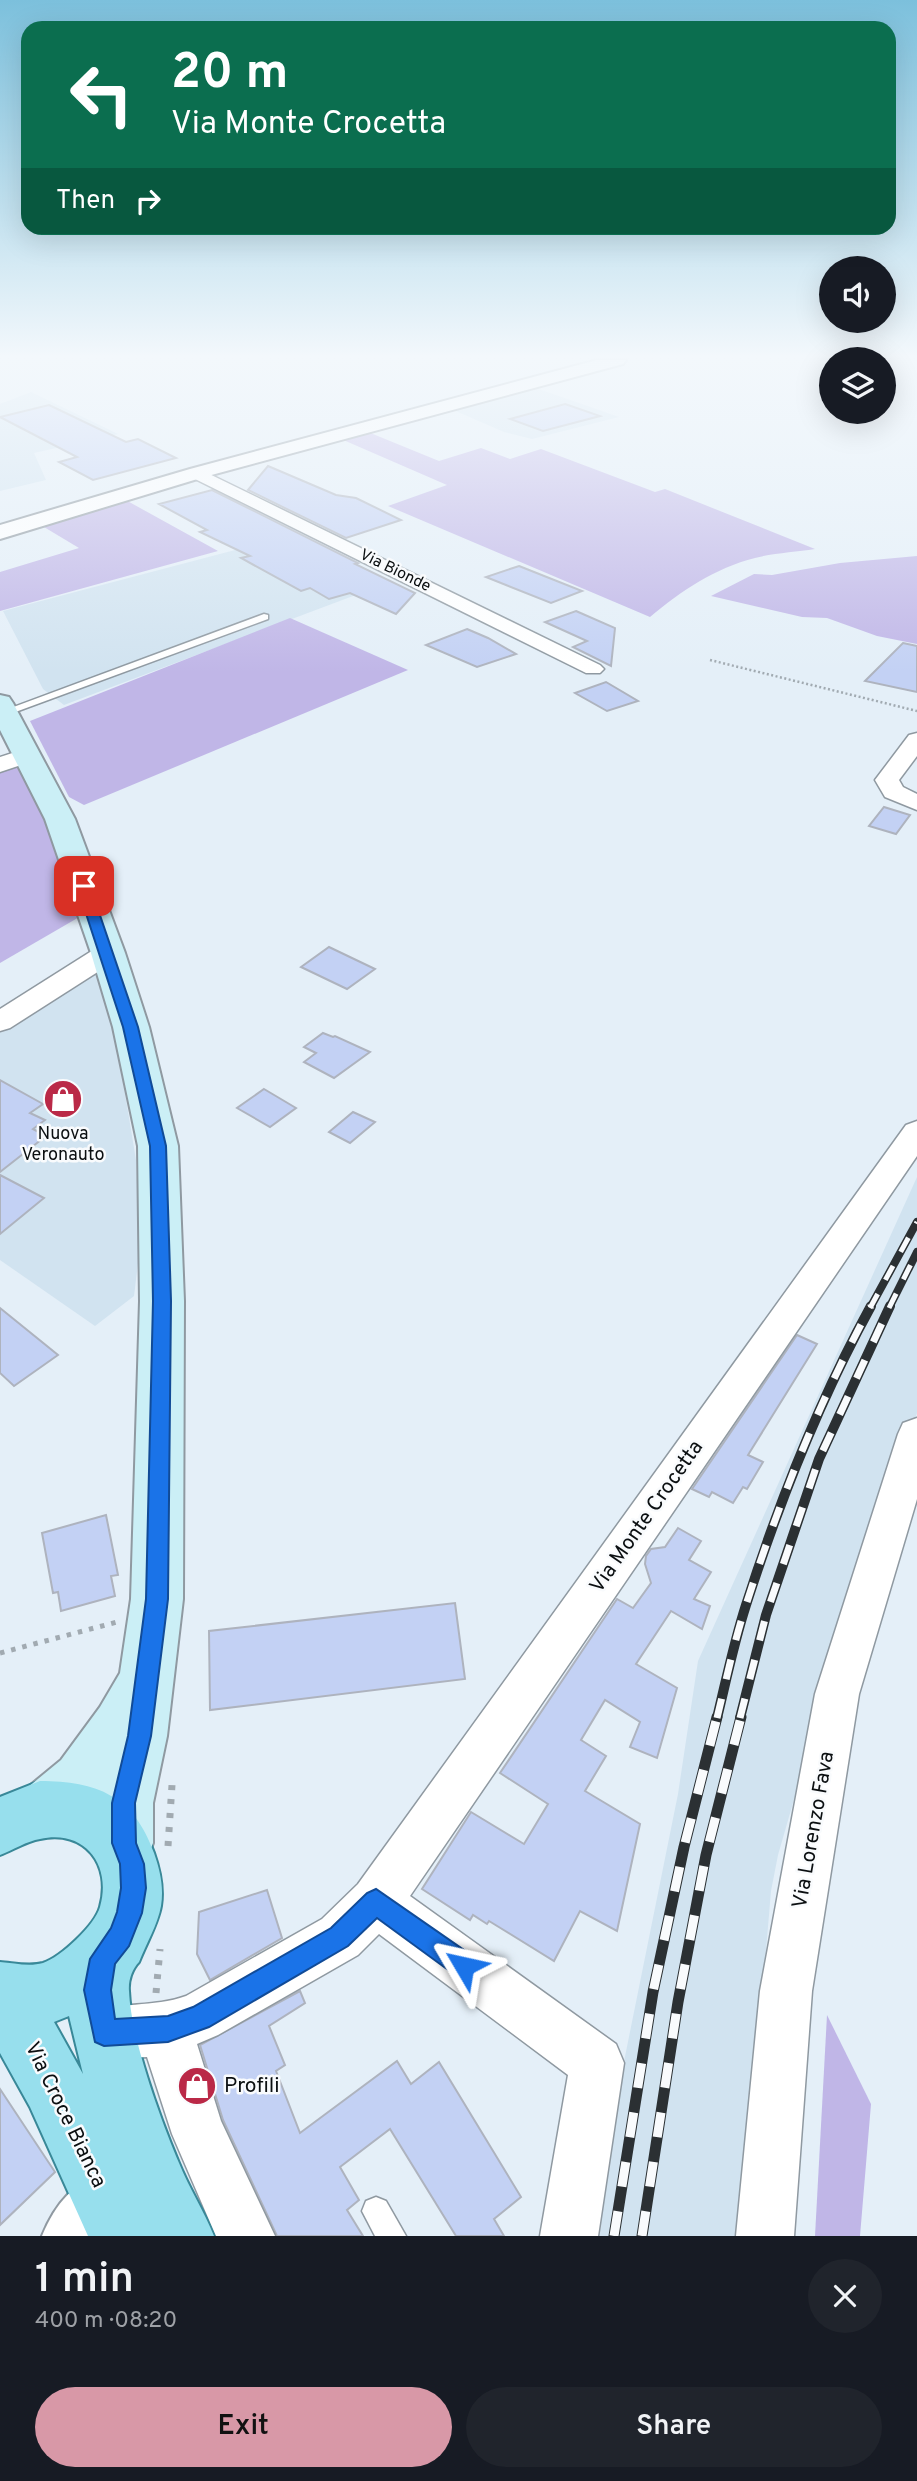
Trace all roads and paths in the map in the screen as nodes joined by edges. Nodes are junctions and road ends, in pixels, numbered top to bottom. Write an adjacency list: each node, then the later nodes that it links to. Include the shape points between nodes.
1 (229, 464): 2 (street)
2 (197, 473): 3 (street); 6 (street, Via Bionde)
3 (0, 531)
4 (264, 617): 7 (lane)
5 (710, 660): 8 (path)
6 (593, 669)
7 (3, 708): 10 (main road)
8 (917, 710)
9 (917, 740): 11 (street, via 887,780 893,792)
10 (14, 760): 12 (main road, via 60,819)
11 (917, 803)
12 (108, 953): 13 (street); 18 (main road, via 131,1027 158,1146 162,1301 157,1599)
13 (0, 1022)
14 (917, 1132): 21 (street, Via Monte Crocetta)
15 (917, 1434): 32 (street, Via Lorenzo Fava, via 837,1694 786,1991)
16 (124, 1619): 17 (path)
17 (0, 1653)
18 (145, 1678): 19 (main road, via 120,1726 81,1780); 20 (main road, via 139,1736 124,1803)
19 (12, 1821): 20 (main road, via 70,1808 92,1814)
20 (124, 1843): 22 (main road, Via Croce Bianca, via 132,1864 130,1913 120,1937)
21 (376, 1902): 24 (street, Via Monte Crocetta, via 340,1937 301,1961 200,2017); 31 (street, via 597,2063)
22 (103, 1959): 23 (main road, Via Croce Bianca, via 71,1984 33,1996); 25 (main road, Via Croce Bianca, via 97,1990)
23 (0, 1996): 27 (main road, Via Croce Bianca, via 51,2076)
24 (168, 2029): 25 (street, Via Monte Crocetta); 29 (street, via 172,2057 218,2178)
25 (104, 2033): 28 (main road, Via Croce Bianca, via 152,2182)
26 (376, 2211): 30 (lane)
27 (103, 2225)
28 (179, 2236)
29 (246, 2236)
30 (392, 2236)
31 (569, 2236)
32 (765, 2236)

